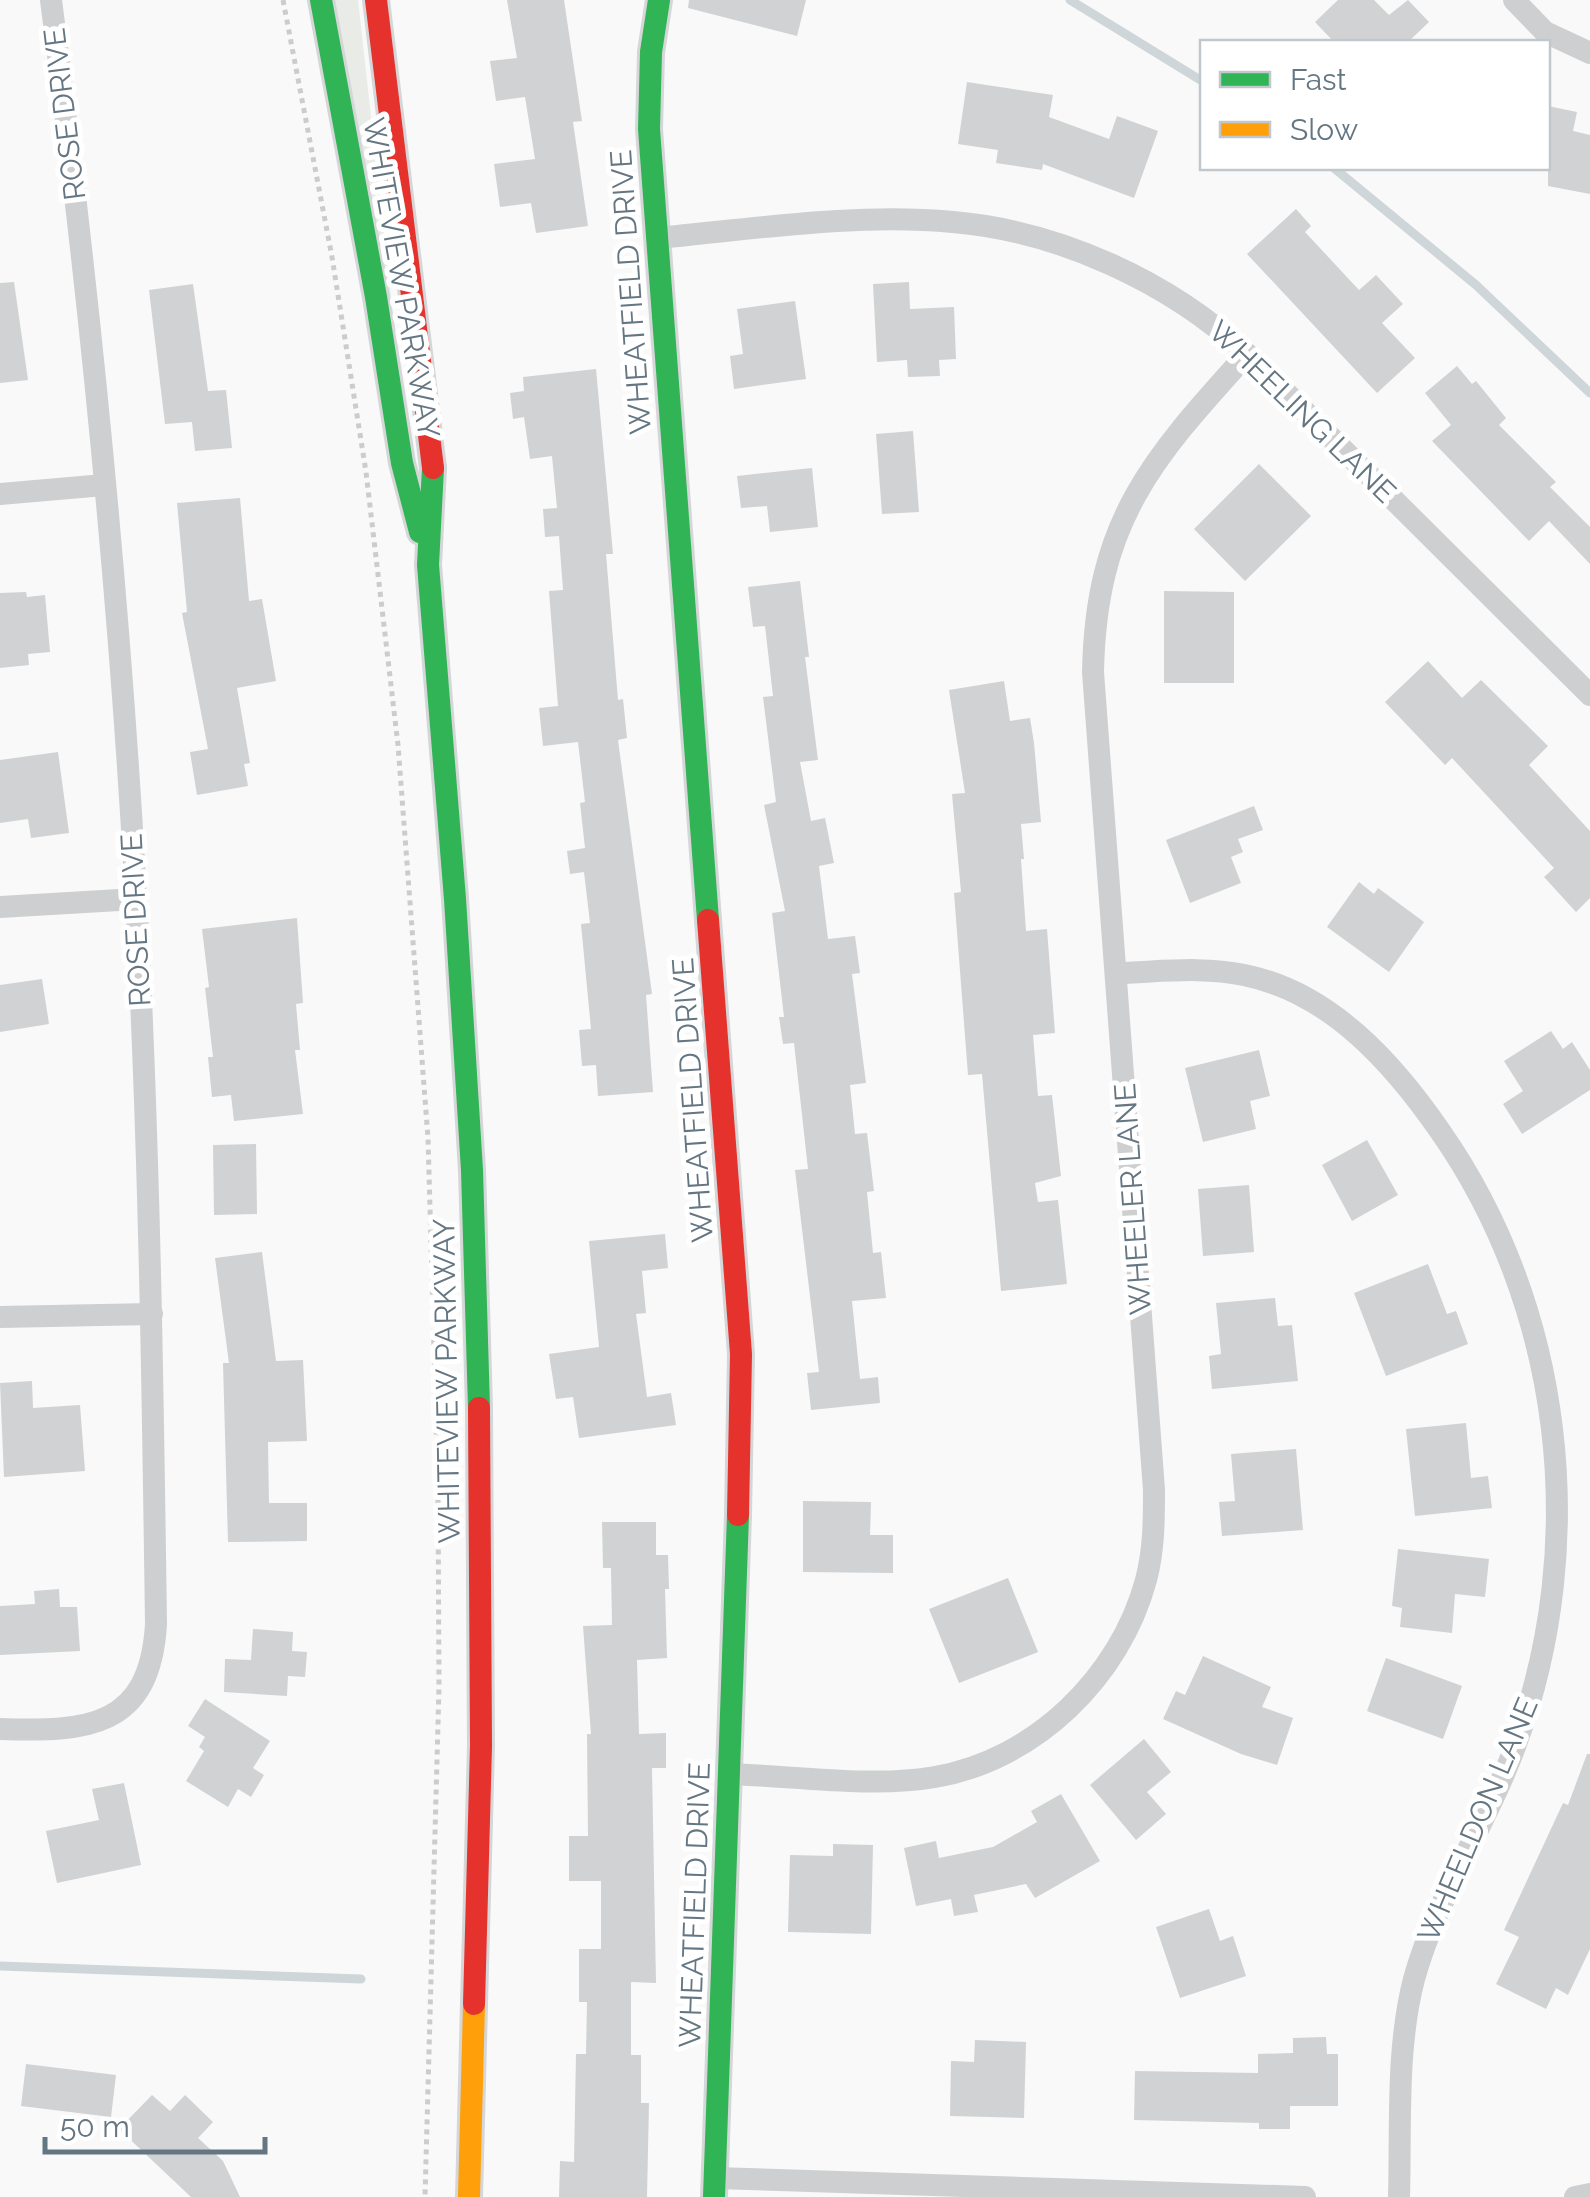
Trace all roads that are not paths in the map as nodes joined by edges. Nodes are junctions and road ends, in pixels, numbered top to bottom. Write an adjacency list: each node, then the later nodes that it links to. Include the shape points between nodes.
1 (52, 0): 9 (street, ROSE DRIVE)
2 (322, 0): 11 (street, WHITEVIEW PARKWAY, via 402,463)
3 (376, 0): 11 (street, WHITEVIEW PARKWAY, via 434,456)
4 (659, 0): 7 (street, WHEATFIELD DRIVE, via 649,88)
5 (1514, 0): 6 (street, via 1545,32)
6 (1590, 54)
7 (657, 238): 8 (street, WHEELING LANE, via 848,222 987,226 1076,252 1154,286); 19 (street, WHEATFIELD DRIVE, via 740,1354)
8 (1247, 354): 12 (street, WHEELING LANE); 15 (street, WHEELER LANE, via 1155,460 1130,503 1102,582 1093,672)
9 (104, 485): 10 (street); 13 (street, ROSE DRIVE)
10 (0, 494)
11 (428, 565): 22 (street, WHITEVIEW PARKWAY, via 456,899 478,1312 481,1746)
12 (1590, 695)
13 (136, 899): 14 (street); 16 (street, ROSE DRIVE)
14 (0, 907)
15 (1116, 973): 19 (street, WHEELER LANE, via 1154,1490 1151,1555 1127,1630 1068,1710 984,1762 902,1780); 24 (street, WHEELDON LANE, via 1247,975 1348,1025 1403,1082 1478,1191 1514,1271 1540,1356 1557,1488 1549,1616 1516,1746 1446,1894 1414,1981 1405,2034)
16 (152, 1314): 17 (street); 18 (street, ROSE DRIVE, via 156,1624 148,1673 130,1700 94,1724)
17 (0, 1318)
18 (0, 1729)
19 (730, 1774): 20 (street, WHEATFIELD DRIVE)
20 (714, 2187): 23 (street)
21 (1590, 2194): 25 (street)
22 (469, 2197)
23 (1305, 2197)
24 (1398, 2197)
25 (1575, 2197)

